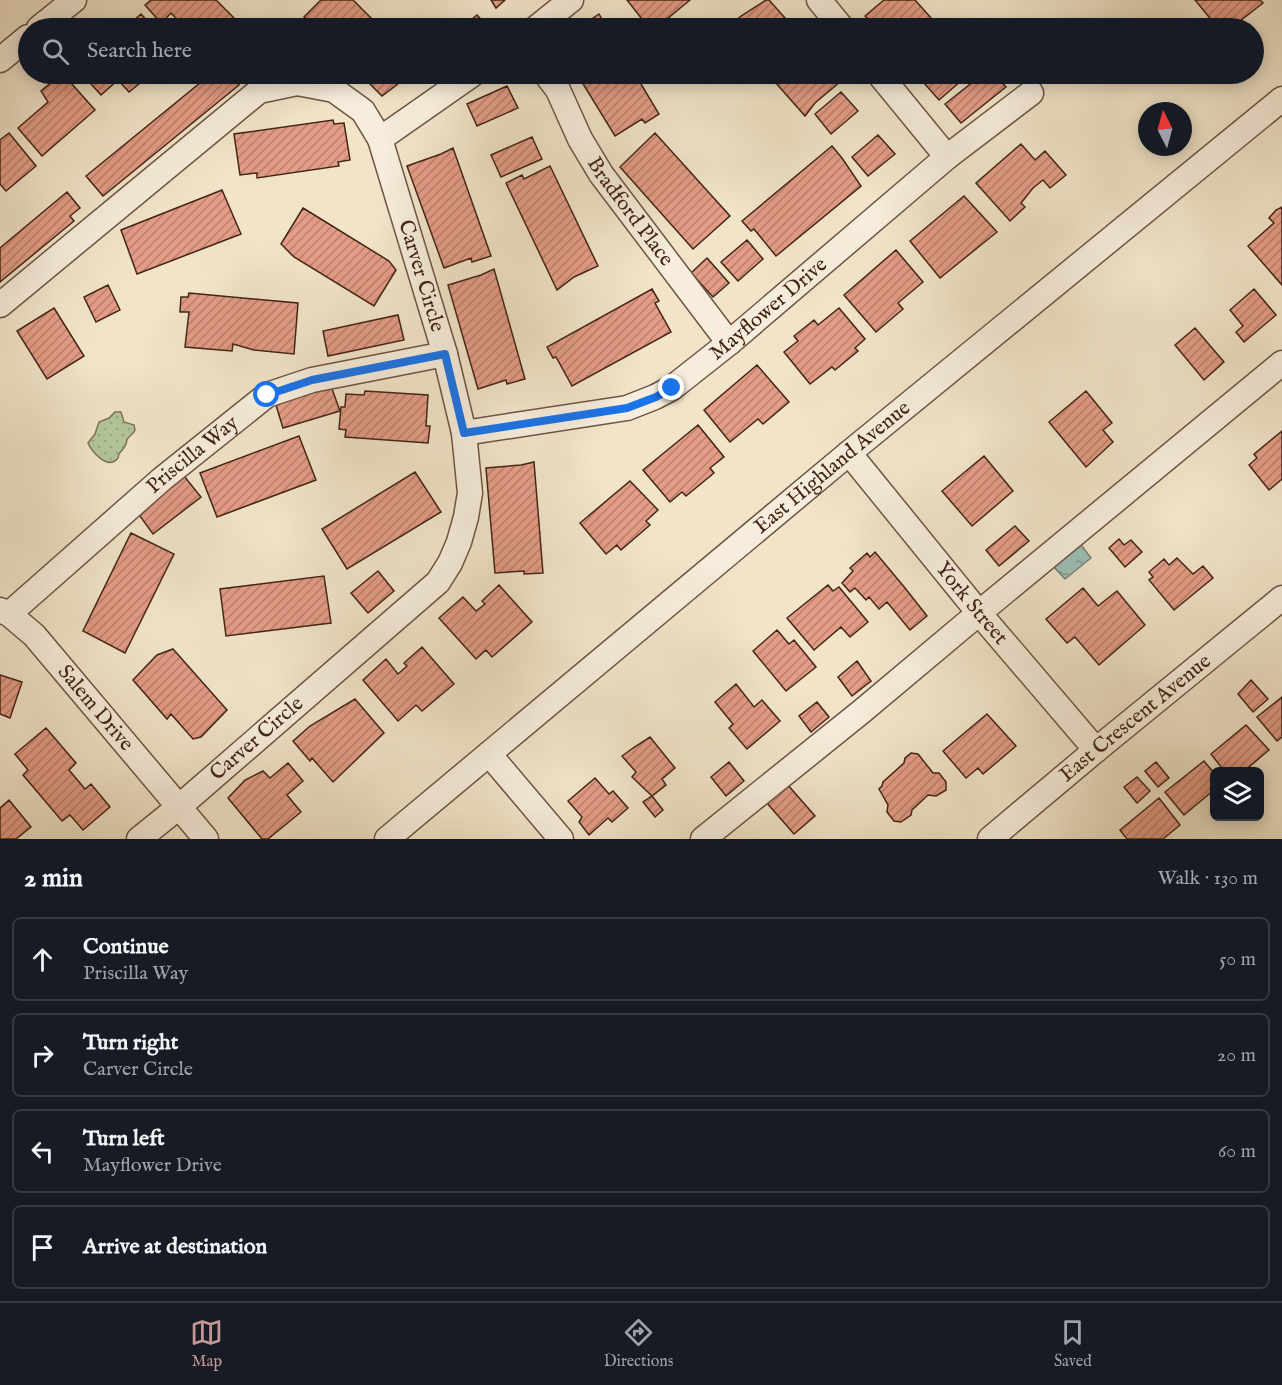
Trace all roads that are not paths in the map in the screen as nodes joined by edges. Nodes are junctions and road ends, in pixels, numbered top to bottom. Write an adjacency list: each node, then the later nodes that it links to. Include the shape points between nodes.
1 (74, 0): 4 (street)
2 (571, 0): 5 (street)
3 (819, 0): 6 (street)
4 (52, 18)
5 (548, 18)
6 (834, 18)
7 (18, 45): 8 (street)
8 (0, 60)
9 (292, 84): 18 (street, Carver Circle, via 259,91)
10 (302, 84): 16 (street, Carver Circle, via 334,90 363,111)
11 (459, 84): 16 (street)
12 (554, 84): 19 (street, Bradford Place, via 579,139 601,174)
13 (887, 84): 17 (street)
14 (1031, 93): 17 (street, Mayflower Drive)
15 (1282, 99): 23 (street, East Highland Avenue)
16 (380, 139): 20 (street, Carver Circle)
17 (947, 157): 19 (street, Mayflower Drive)
18 (0, 305)
19 (729, 343): 22 (street, Mayflower Drive, via 672,388 640,404)
20 (445, 354): 22 (street, Carver Circle); 25 (street, Priscilla Way, via 312,380 267,395)
21 (1282, 363): 26 (street)
22 (464, 433): 29 (street, Carver Circle, via 470,493 466,517 450,563 438,582)
23 (849, 453): 26 (street, York Street); 28 (street, East Highland Avenue)
24 (1282, 598): 27 (street, East Crescent Avenue)
25 (4, 612): 29 (street, Salem Drive, via 34,635)
26 (979, 613): 27 (street, York Street); 34 (street)
27 (1096, 750): 35 (street, East Crescent Avenue)
28 (489, 754): 32 (street, East Highland Avenue); 33 (street)
29 (180, 806): 30 (street, Carver Circle); 31 (street, Salem Drive)
30 (139, 839)
31 (207, 839)
32 (387, 839)
33 (561, 839)
34 (703, 839)
35 (990, 839)

